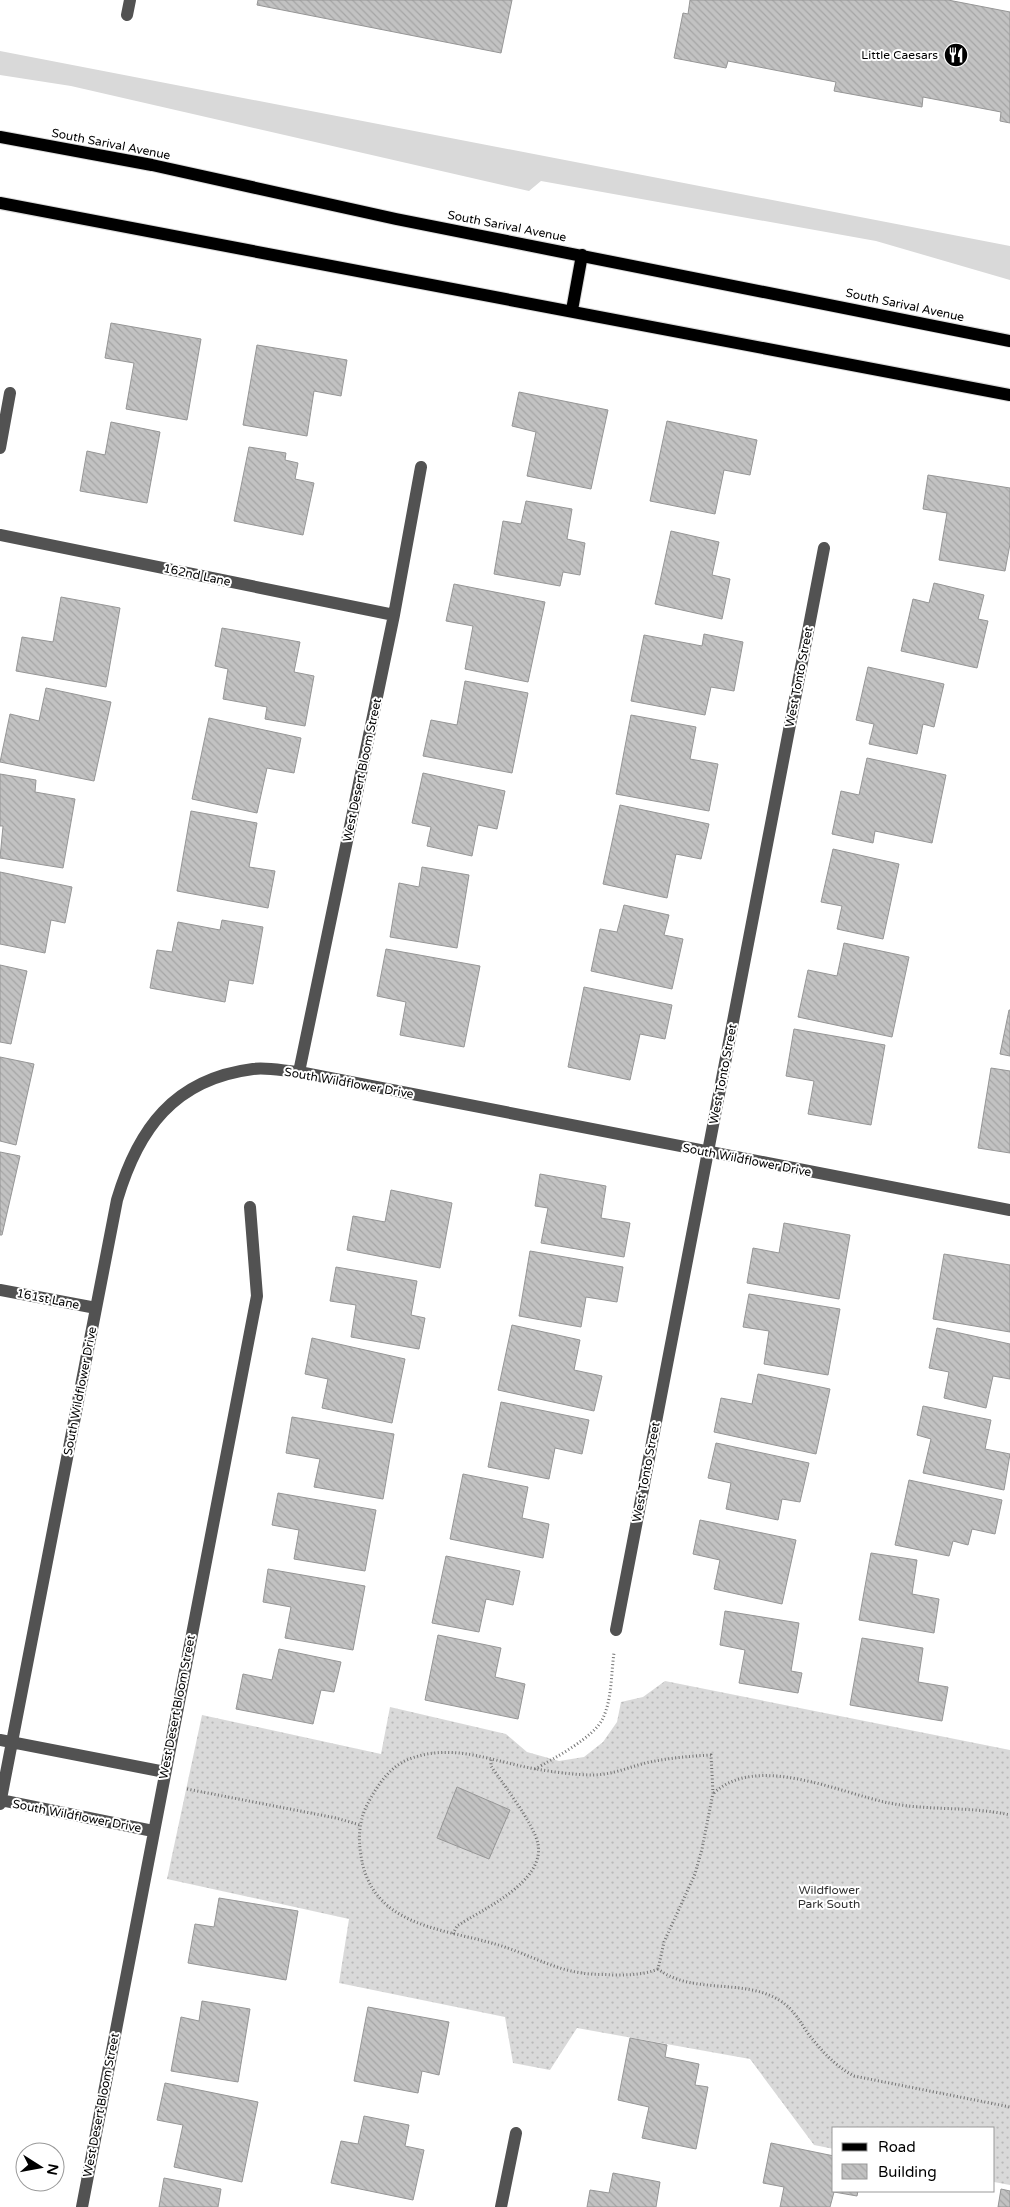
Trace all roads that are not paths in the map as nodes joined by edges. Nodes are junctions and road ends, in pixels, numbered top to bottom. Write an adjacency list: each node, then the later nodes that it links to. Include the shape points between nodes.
1 (130, 0): 2 (street)
2 (127, 15)
3 (0, 137): 5 (main road, South Sarival Avenue, via 152,165 396,219)
4 (0, 203): 6 (main road)
5 (582, 255): 6 (main road); 7 (main road, South Sarival Avenue)
6 (572, 310): 9 (main road)
7 (1010, 341)
8 (10, 393): 10 (street)
9 (1010, 395)
10 (0, 448)
11 (422, 466): 14 (street, West Desert Bloom Street)
12 (0, 534): 14 (street, 162nd Lane)
13 (824, 548): 16 (street, West Tonto Street)
14 (394, 615): 15 (street, West Desert Bloom Street)
15 (299, 1072): 16 (street, South Wildflower Drive); 20 (street, South Wildflower Drive, via 254,1068 230,1074 197,1085 166,1107 143,1135 126,1168)
16 (708, 1152): 18 (street, South Wildflower Drive); 21 (street, West Tonto Street)
17 (250, 1207): 23 (street, West Desert Bloom Street, via 257,1296)
18 (1010, 1210)
19 (0, 1290): 20 (street, 161st Lane)
20 (96, 1308): 22 (street, South Wildflower Drive)
21 (616, 1630)
22 (6, 1741): 23 (street); 24 (street, South Wildflower Drive, via 6,1771)
23 (164, 1778): 25 (street, West Desert Bloom Street)
24 (0, 1801): 25 (street, South Wildflower Drive)
25 (153, 1831): 27 (street, West Desert Bloom Street)
26 (516, 2132): 28 (street)
27 (82, 2207)
28 (502, 2207)

